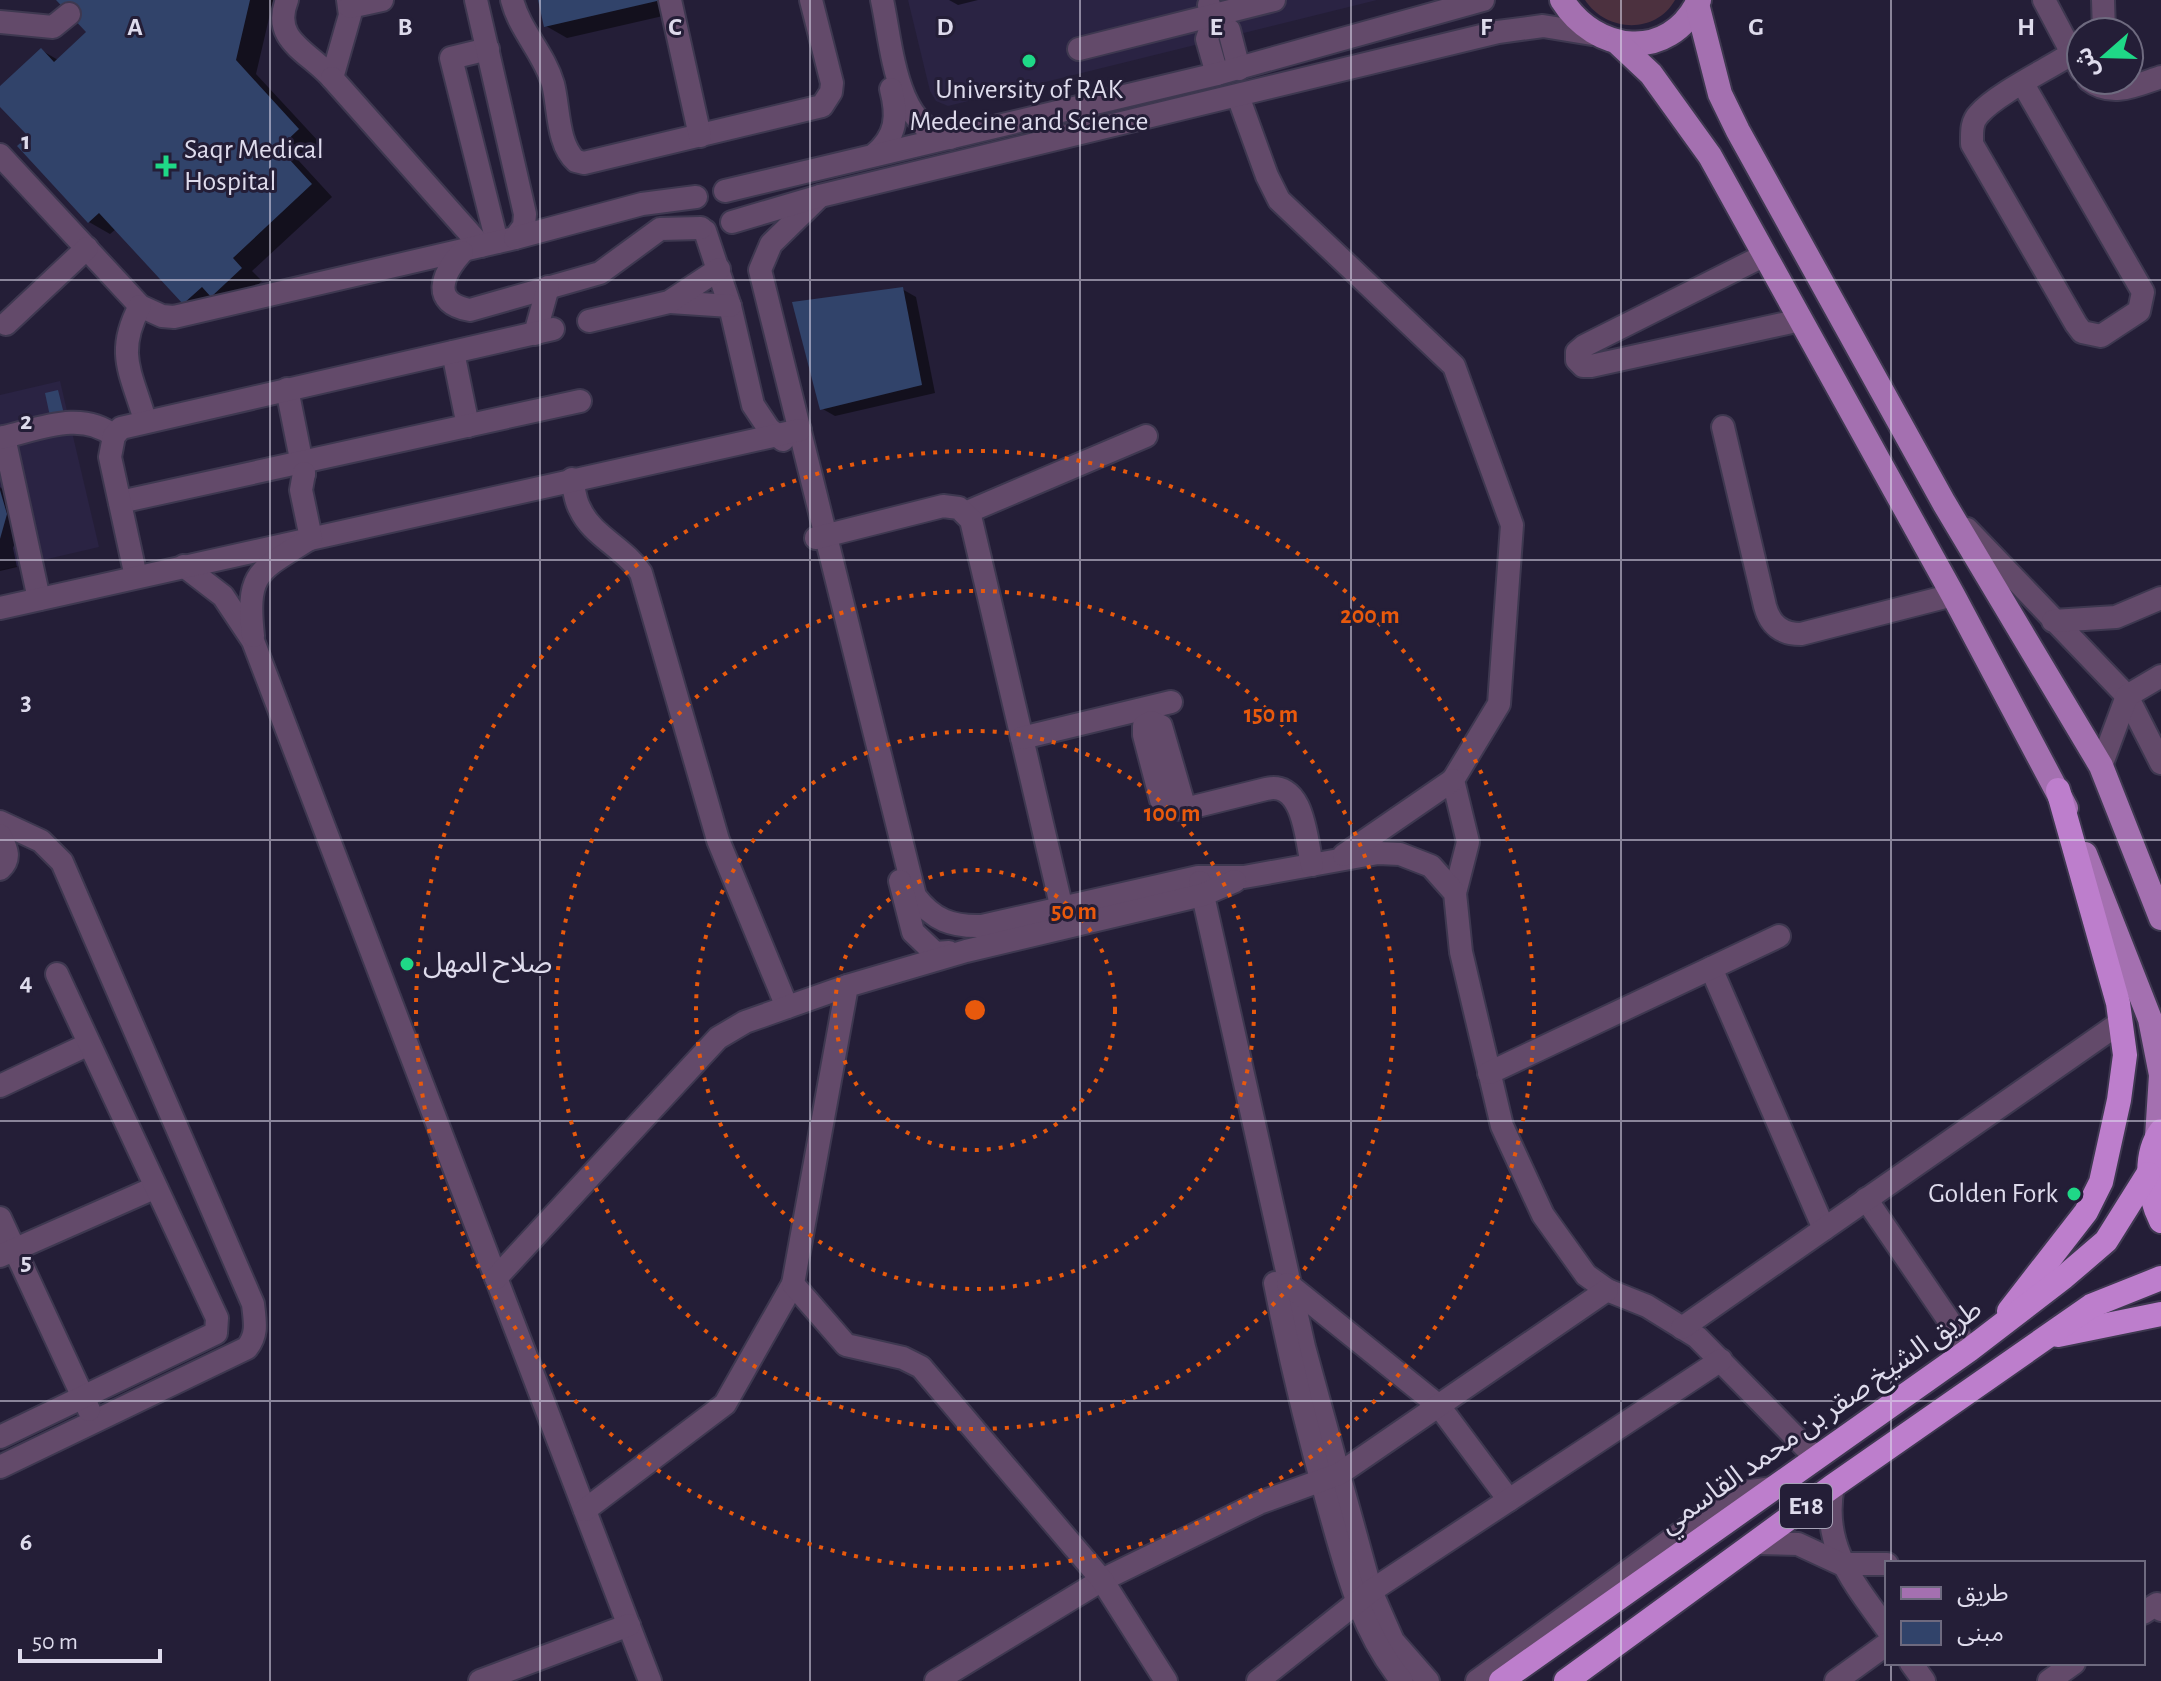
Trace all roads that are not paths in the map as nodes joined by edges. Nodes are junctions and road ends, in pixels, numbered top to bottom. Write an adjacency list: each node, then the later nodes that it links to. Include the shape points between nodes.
1 (287, 0): 25 (street, via 281,16 284,33)
2 (382, 0): 14 (street)
3 (476, 0): 21 (street)
4 (512, 0): 28 (street, via 552,82 566,148 576,161)
5 (670, 0): 28 (street)
6 (811, 0): 28 (street, via 832,83 828,100 814,110)
7 (870, 0): 31 (street, via 897,116 890,139)
8 (882, 0): 29 (street, via 911,113 928,131)
9 (1274, 0): 15 (street)
10 (1483, 0): 24 (street)
11 (1562, 0): 18 (main road)
12 (2044, 0): 19 (street)
13 (1698, 2): 20 (main road, via 1683,23 1664,36 1642,44); 66 (main road, via 1720,94 1738,131)
14 (349, 3): 25 (street)
15 (1211, 12): 22 (street); 24 (street, via 1229,30)
16 (69, 14): 17 (street, via 53,27)
17 (0, 22)
18 (1592, 34): 20 (main road); 27 (street, via 1543,26 1498,32)
19 (2065, 41)
20 (1618, 43): 39 (main road, via 1651,74 1692,129)
21 (488, 49): 37 (street, via 525,214 524,226); 37 (street, via 451,58)
22 (1079, 49)
23 (2065, 67): 26 (street)
24 (1228, 72): 29 (street)
25 (332, 78): 37 (street)
26 (2023, 84): 26 (street, via 1978,114 1971,128 1972,144 2076,324 2091,336 2101,336 2139,311 2143,292)
27 (1238, 96): 33 (street); 84 (street, via 1279,200 1454,366 1512,525 1499,704)
28 (700, 136)
29 (952, 138): 31 (street)
30 (0, 155): 38 (street)
31 (874, 155): 32 (street)
32 (725, 191): 34 (street, via 709,189); 35 (street, via 734,202)
33 (820, 196): 35 (street); 58 (street, via 771,244 760,270)
34 (696, 197): 36 (street, via 692,212); 37 (street, via 642,204)
35 (732, 222): 36 (street, via 725,230)
36 (703, 230): 40 (street); 41 (street, via 660,229 609,269)
37 (489, 245): 43 (street, via 174,317); 45 (street, via 443,277 448,301 458,308)
38 (87, 248): 43 (street); 49 (street)
39 (1765, 255): 46 (street); 47 (main road)
40 (719, 269): 42 (street); 44 (street)
41 (548, 287): 45 (street); 50 (street, via 544,332)
42 (669, 302): 44 (street); 48 (street)
43 (140, 306): 55 (street, via 125,348)
44 (730, 306): 59 (street, via 753,405)
45 (482, 308): 50 (street)
46 (1635, 320): 52 (street); 52 (street, via 1580,348 1577,360 1587,367)
47 (1801, 320): 52 (street); 72 (main road)
48 (589, 321)
49 (6, 324)
50 (508, 339): 51 (street)
51 (453, 352): 53 (street); 56 (street)
52 (1645, 355)
53 (287, 389): 55 (street); 63 (street)
54 (580, 401): 56 (street)
55 (145, 420): 60 (street)
56 (468, 426): 63 (street)
57 (1723, 427): 72 (street, via 1765,606 1781,630 1801,634)
58 (800, 430): 59 (street); 69 (street)
59 (777, 434): 64 (street); 69 (street, via 792,450)
60 (114, 436): 62 (street, via 98,425 79,422); 65 (street, via 110,457)
61 (1146, 436): 67 (street)
62 (2, 438): 74 (street)
63 (302, 468): 65 (street); 68 (street, via 301,490)
64 (572, 479): 68 (street); 104 (street, via 580,509 592,526 641,573 718,840)
65 (120, 502): 71 (street)
66 (1944, 503): 76 (street); 83 (main road)
67 (965, 513): 69 (street, via 943,506); 81 (street, via 974,527)
68 (318, 537): 70 (street); 77 (street, via 267,566 253,582)
69 (821, 537): 95 (street, via 915,896 937,918 958,927); 97 (street)
70 (184, 566): 71 (street); 77 (street, via 223,596)
71 (136, 577): 74 (street)
72 (1953, 595): 85 (main road)
73 (2161, 598): 76 (street, via 2116,617)
74 (39, 599): 75 (street)
75 (0, 608)
76 (2053, 621): 79 (street)
77 (253, 641): 117 (street)
78 (2161, 676): 79 (street)
79 (2127, 696): 82 (street); 83 (street)
80 (1171, 702): 81 (street)
81 (1022, 738): 95 (street)
82 (2161, 763)
83 (2101, 766): 93 (main road)
84 (1453, 780): 89 (street); 94 (street, via 1468,842)
85 (2058, 790): 105 (highway); 109 (main road, via 2150,1019 2161,1075)
86 (1185, 809): 90 (street, via 1282,788 1295,799)
87 (0, 822): 130 (street, via 41,841 62,862 253,1304 255,1339 247,1348)
88 (0, 835): 91 (street, via 8,853)
89 (1337, 860): 90 (street); 94 (street, via 1400,854 1431,866)
90 (1312, 865): 92 (street)
91 (0, 869)
92 (1194, 887): 95 (street); 119 (street)
93 (2156, 887): 96 (main road)
94 (1455, 893): 107 (street, via 1461,952)
95 (1064, 918): 99 (street)
96 (2161, 918)
97 (913, 932): 99 (street, via 935,953); 101 (street)
98 (1779, 936): 100 (street)
99 (966, 951): 101 (street)
100 (1711, 968): 107 (street); 115 (street)
101 (894, 969): 103 (street)
102 (57, 974): 106 (street)
103 (847, 986): 104 (street); 120 (street)
104 (787, 1007): 117 (street, via 718,1038)
105 (2121, 1022): 112 (street); 124 (highway, via 2125,1055 2101,1182 2086,1212)
106 (89, 1044): 108 (street); 111 (street)
107 (1489, 1073): 121 (street, via 1502,1126 1543,1215 1586,1275)
108 (0, 1086)
109 (2159, 1134): 110 (highway)
110 (2148, 1174): 114 (highway); 124 (highway, طريق الشيخ صقر بن محمد القاسمي / E18, via 2106,1241)
111 (154, 1188): 116 (street); 128 (street, via 217,1318 216,1333)
112 (1866, 1199): 115 (street); 126 (street)
113 (0, 1218): 116 (street)
114 (2161, 1221)
115 (1824, 1229): 123 (street)
116 (7, 1252): 128 (street)
117 (496, 1278): 138 (street)
118 (2161, 1278): 125 (highway, E18, via 2091,1306)
119 (1282, 1281): 129 (street); 134 (street)
120 (793, 1284): 138 (street, via 725,1404); 142 (street, via 846,1345 921,1367)
121 (1607, 1290): 123 (street); 129 (street)
122 (2161, 1314): 125 (highway)
123 (1682, 1328): 127 (street)
124 (1996, 1330): 126 (highway, طريق الشيخ صقر بن محمد القاسمي / E18)
125 (2051, 1336): 135 (highway, E18)
126 (1969, 1350): 132 (highway, طريق الشيخ صقر بن محمد القاسمي / E18)
127 (1721, 1360): 132 (street); 137 (street)
128 (84, 1399): 130 (street); 131 (street)
129 (1439, 1406): 134 (street); 137 (street)
130 (94, 1422): 133 (street)
131 (0, 1437)
132 (1815, 1457): 136 (highway, طريق الشيخ صقر بن محمد القاسمي / E18)
133 (0, 1467)
134 (1330, 1478): 142 (street, via 1259,1503); 143 (street)
135 (1833, 1486): 139 (highway, E18); 140 (street, via 1830,1525)
136 (1772, 1488): 156 (street, via 1745,1492 1719,1505); 157 (highway, طريق الشيخ صقر بن محمد القاسمي / E18)
137 (1509, 1500): 143 (street)
138 (585, 1510): 144 (street)
139 (1756, 1543): 140 (street, via 1798,1544); 148 (highway, E18)
140 (1841, 1564): 141 (street); 145 (street)
141 (1885, 1564)
142 (1102, 1580): 151 (street); 152 (street)
143 (1364, 1596): 153 (street); 154 (street, via 1379,1649); 155 (street)
144 (629, 1625): 149 (street); 150 (street)
145 (1885, 1626)
146 (1885, 1645): 158 (street)
147 (2071, 1665): 159 (street)
148 (1575, 1678)
149 (480, 1681)
150 (650, 1681)
151 (936, 1681)
152 (1166, 1681)
153 (1258, 1681)
154 (1402, 1681)
155 (1428, 1681)
156 (1477, 1681)
157 (1501, 1681)
158 (1836, 1681)
159 (2049, 1681)

